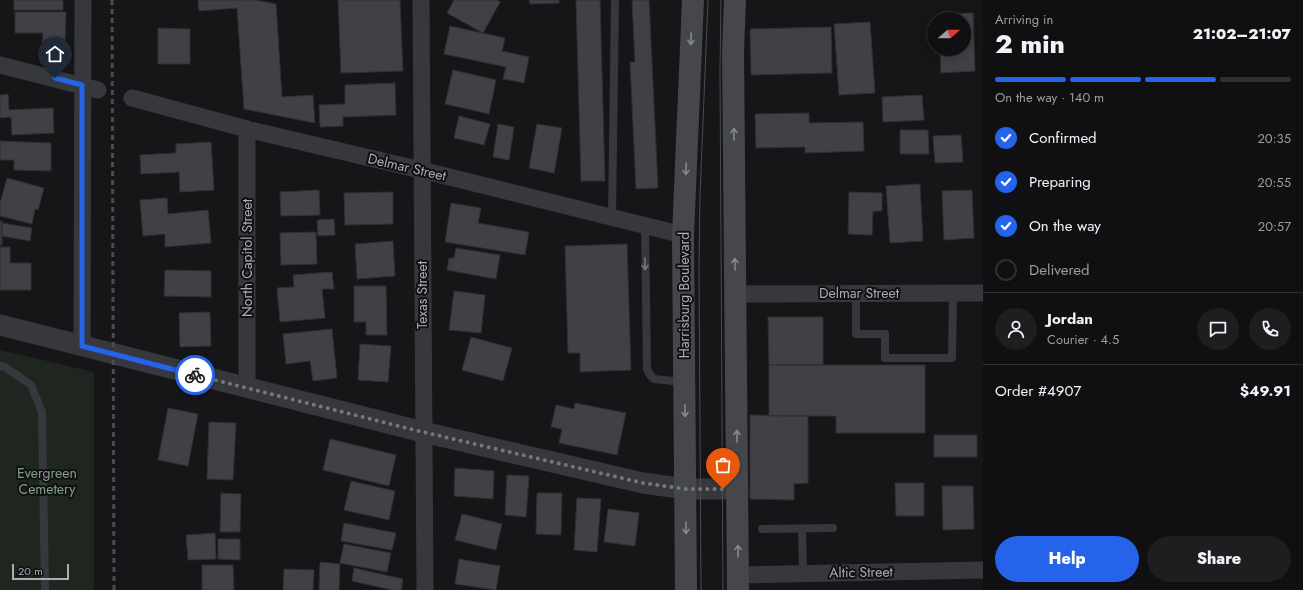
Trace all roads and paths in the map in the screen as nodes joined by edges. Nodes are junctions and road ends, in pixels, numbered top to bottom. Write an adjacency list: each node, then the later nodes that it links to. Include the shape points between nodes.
1 (83, 0): 7 (street)
2 (421, 0): 10 (street, Texas Street)
3 (615, 0): 11 (lane)
4 (693, 0): 13 (main road, Harrisburg Boulevard, one-way to 13)
5 (735, 0): 17 (main road, one-way to 5)
6 (0, 65): 7 (street)
7 (90, 87): 19 (street)
8 (132, 98): 9 (street, Delmar Street)
9 (247, 129): 10 (street, Delmar Street); 22 (street, North Capitol Street)
10 (421, 170): 11 (street, Delmar Street); 23 (street, Texas Street)
11 (612, 217): 12 (street, Delmar Street)
12 (645, 226): 13 (street, Delmar Street); 21 (lane, one-way to 21, via 647,369 654,379)
13 (683, 235): 21 (main road, Harrisburg Boulevard)
14 (856, 293): 15 (street, Delmar Street); 15 (lane, via 856,334 885,334 885,358 952,358); 17 (street, Delmar Street)
15 (953, 293): 16 (street, Delmar Street)
16 (983, 293)
17 (736, 294): 25 (main road, one-way to 17)
18 (0, 326): 19 (street)
19 (82, 346): 22 (street)
20 (0, 366): 32 (lane, via 31,385 42,412)
21 (684, 382): 24 (main road, Harrisburg Boulevard, one-way to 24)
22 (247, 387): 23 (street)
23 (423, 432): 24 (street, via 643,483); 33 (street, Texas Street)
24 (686, 489): 25 (street); 34 (main road, Harrisburg Boulevard, one-way to 34)
25 (738, 489): 31 (main road, one-way to 25)
26 (833, 528): 27 (lane)
27 (802, 529): 28 (lane); 30 (lane)
28 (762, 530)
29 (983, 570): 30 (street, Altic Street)
30 (803, 573): 31 (street, Altic Street)
31 (738, 582)
32 (45, 590)
33 (425, 590)
34 (686, 590)

